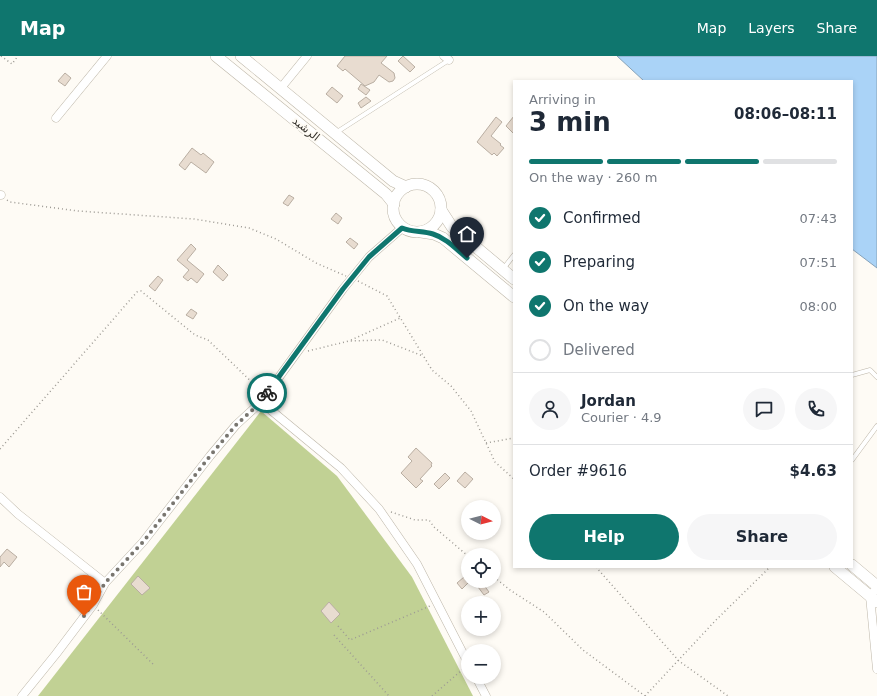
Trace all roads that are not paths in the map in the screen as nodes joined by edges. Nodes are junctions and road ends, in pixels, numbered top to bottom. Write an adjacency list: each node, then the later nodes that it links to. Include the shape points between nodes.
1 (107, 56): 7 (street)
2 (216, 56): 10 (street, الرشيد, via 386,194)
3 (241, 56): 6 (street, الرشيد)
4 (307, 56): 6 (street)
5 (446, 58): 8 (lane)
6 (280, 89): 8 (street, الرشيد)
7 (56, 118)
8 (335, 134): 9 (street, الرشيد, via 393,181)
9 (406, 187): 10 (street, via 398,194); 11 (street, via 420,184 427,186 439,198)
10 (394, 204): 12 (street, via 395,217)
11 (441, 210): 13 (street, via 433,226); 15 (street, via 452,227)
12 (402, 228): 13 (street); 20 (street, via 369,257)
13 (421, 232): 17 (street, via 443,238)
14 (513, 256): 15 (lane)
15 (502, 270): 16 (street)
16 (513, 278)
17 (513, 296)
18 (853, 375): 19 (lane, via 870,370)
19 (877, 377)
20 (263, 399): 26 (street, via 236,425 143,542); 28 (street, via 341,468 379,509 417,564)
21 (877, 426): 22 (lane)
22 (853, 459)
23 (0, 497): 26 (street)
24 (853, 565): 27 (street)
25 (838, 568): 27 (street)
26 (105, 583): 31 (street, via 93,605)
27 (875, 593): 29 (street)
28 (461, 655)
29 (877, 669)
30 (480, 684): 32 (street)
31 (22, 696)
32 (486, 696)

